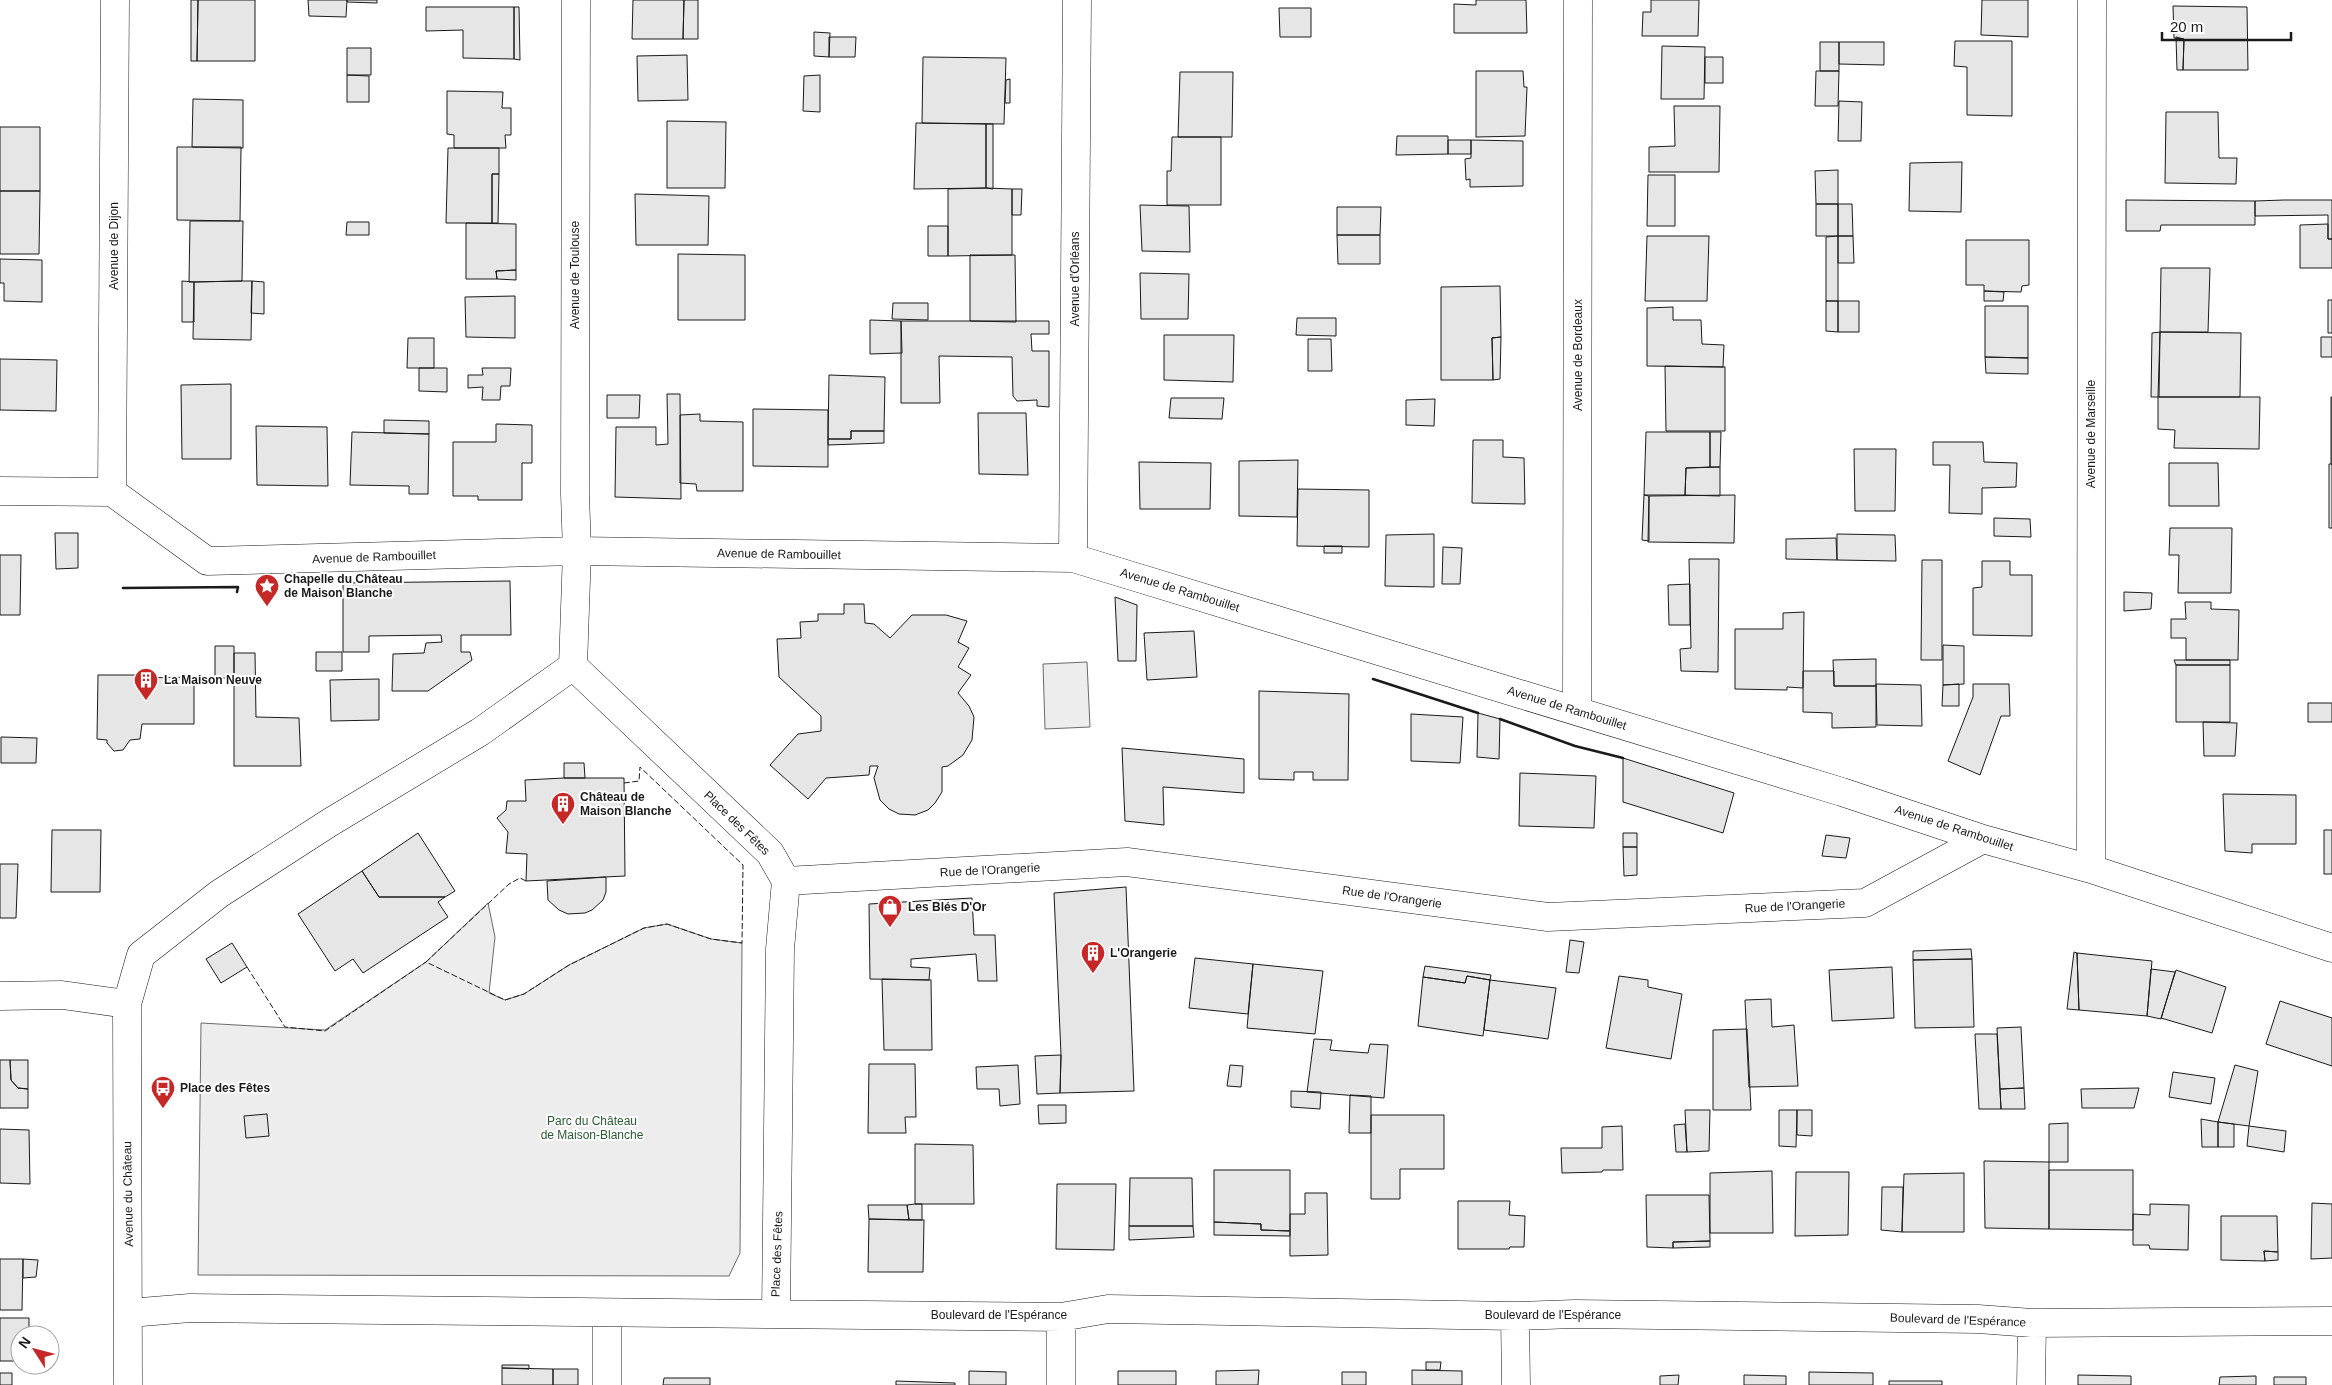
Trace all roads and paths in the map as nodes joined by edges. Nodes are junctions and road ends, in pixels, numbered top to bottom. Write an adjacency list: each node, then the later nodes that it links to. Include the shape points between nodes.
1 (116, 0): 7 (street, Avenue de Dijon)
2 (576, 0): 8 (street, Avenue de Toulouse)
3 (1077, 0): 9 (street, Avenue d'Orléans)
4 (1578, 0): 11 (street, Avenue de Bordeaux)
5 (2092, 0): 13 (street, Avenue de Marseille)
6 (0, 491): 7 (street)
7 (112, 492): 8 (street, Avenue de Rambouillet, via 207,561)
8 (577, 551): 9 (street, Avenue de Rambouillet); 10 (street)
9 (1073, 558): 11 (street, Avenue de Rambouillet)
10 (573, 666): 14 (street, Place des Fêtes, via 770,853); 17 (street, via 480,732 219,894 141,955)
11 (1577, 710): 12 (street, Avenue de Rambouillet)
12 (1983, 839): 13 (street, Avenue de Rambouillet); 14 (street, Rue de l'Orangerie, via 1866,903 1548,917 1127,862)
13 (2091, 869): 15 (street, Avenue de Rambouillet)
14 (786, 881): 19 (street, Place des Fêtes, via 780,949)
15 (2332, 948)
16 (0, 996): 17 (street, via 62,994)
17 (127, 1004): 18 (street, Avenue du Château)
18 (129, 1313): 20 (street, Place des Fêtes, via 190,1308); 25 (street, Avenue du Château)
19 (776, 1313): 20 (street, Place des Fêtes); 22 (street, Boulevard de l'Espérance)
20 (607, 1314): 26 (street)
21 (1515, 1316): 22 (street, Boulevard de l'Espérance, via 1108,1309); 24 (street, Boulevard de l'Espérance, via 1978,1319); 28 (street)
22 (1061, 1317): 27 (street)
23 (2332, 1321): 24 (street, Boulevard de l'Espérance)
24 (2032, 1323): 29 (street)
25 (128, 1385)
26 (607, 1385)
27 (1061, 1385)
28 (1516, 1385)
29 (2031, 1385)

